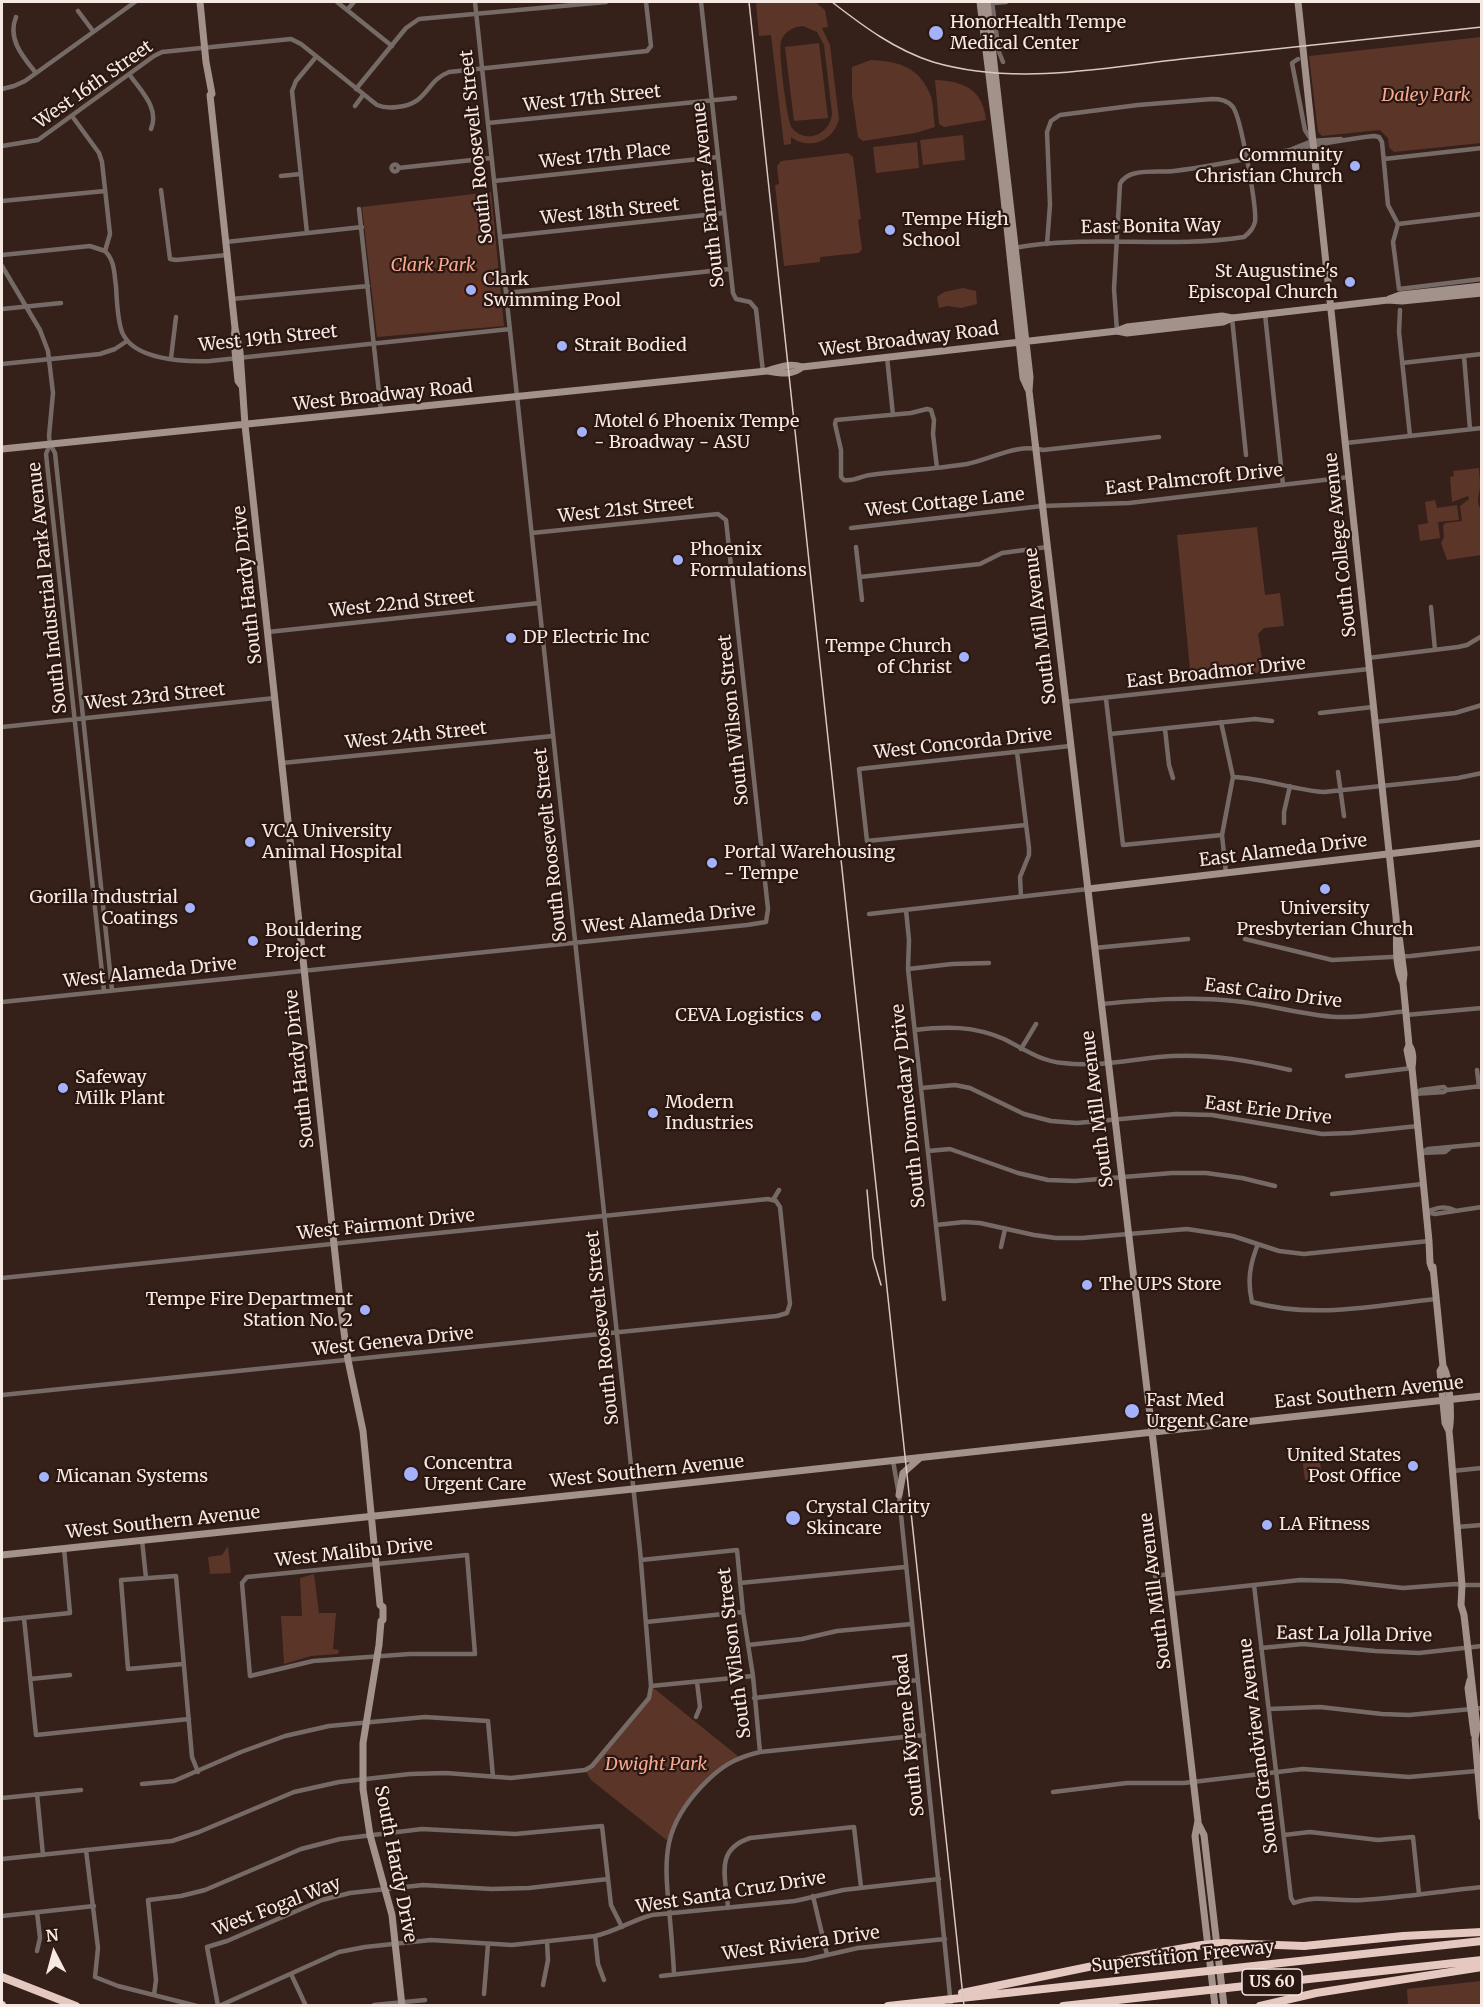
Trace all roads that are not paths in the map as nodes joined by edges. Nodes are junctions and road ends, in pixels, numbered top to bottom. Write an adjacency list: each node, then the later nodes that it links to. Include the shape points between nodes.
1 (135, 2): 17 (street)
2 (200, 2): 19 (main road, South Hardy Drive)
3 (337, 2): 13 (street)
4 (354, 2): 13 (street)
5 (475, 2): 15 (street, South Roosevelt Street)
6 (606, 2): 15 (street)
7 (646, 2): 23 (street, West 16th Street, via 651,44 642,53)
8 (701, 2): 30 (street, South Farmer Avenue)
9 (980, 2): 84 (main road, South Mill Avenue)
10 (991, 2): 11 (street); 22 (street); 59 (main road, South Mill Avenue)
11 (1006, 2)
12 (1298, 2): 35 (main road, South College Avenue)
13 (347, 10): 18 (street)
14 (78, 11): 17 (street)
15 (476, 14): 18 (street, via 415,20); 23 (street, South Roosevelt Street)
16 (16, 17): 24 (street, via 15,43)
17 (93, 31): 24 (street)
18 (392, 46): 27 (street)
19 (205, 47): 20 (street, West 16th Street, via 291,39); 25 (street, West 16th Street, via 159,53); 56 (main road, South Hardy Drive)
20 (316, 57): 27 (street, West 16th Street); 43 (street, via 292,91)
21 (1298, 59): 35 (street, via 1292,63 1305,130)
22 (1003, 62)
23 (482, 69): 28 (street, West 16th Street, via 443,75 419,100 407,106 383,107); 33 (street, South Roosevelt Street)
24 (36, 73): 26 (street, via 18,85)
25 (129, 74): 32 (street, West 16th Street); 34 (street, via 153,110)
26 (2, 89)
27 (356, 89): 28 (street, West 16th Street)
28 (363, 95): 31 (street)
29 (735, 98): 30 (street, West 17th Street)
30 (712, 100): 33 (street, West 17th Street); 38 (street, South Farmer Avenue)
31 (355, 106)
32 (72, 116): 36 (street, West 16th Street, via 35,142); 47 (street, via 100,156)
33 (488, 123): 39 (street, South Roosevelt Street)
34 (151, 129)
35 (1314, 142): 40 (street); 41 (street, via 1379,137); 74 (main road, South College Avenue)
36 (2, 146)
37 (1482, 148): 41 (street)
38 (718, 157): 45 (street, West 17th Place); 50 (street, South Farmer Avenue)
39 (491, 158): 42 (street); 45 (street, South Roosevelt Street)
40 (1246, 159): 57 (street, via 1123,178); 57 (street, East Bonita Way, via 1255,221 1244,237); 58 (street, via 1237,116 1223,99 1060,115 1047,132)
41 (1384, 159): 52 (street, via 1388,205)
42 (398, 168)
43 (300, 174): 44 (street); 54 (street)
44 (280, 177)
45 (494, 181): 55 (street, South Roosevelt Street)
46 (161, 190): 62 (street, via 170,259)
47 (105, 191): 48 (street); 60 (street, via 110,234)
48 (2, 201)
49 (359, 209): 53 (street)
50 (724, 213): 55 (street, West 18th Street); 64 (street, South Farmer Avenue)
51 (1482, 214): 52 (street)
52 (1398, 224): 65 (street, via 1393,242 1399,289)
53 (362, 227): 54 (street); 66 (street)
54 (307, 233): 56 (street)
55 (500, 237): 68 (street, South Roosevelt Street)
56 (226, 242): 62 (main road, South Hardy Drive)
57 (1117, 242): 58 (street, East Bonita Way); 81 (street)
58 (1047, 244): 59 (street, East Bonita Way)
59 (1013, 248): 84 (main road, South Mill Avenue)
60 (105, 251): 61 (street, via 90,246); 82 (street, via 114,266 120,325)
61 (2, 255)
62 (227, 255): 70 (main road, South Hardy Drive)
63 (2, 266): 73 (street)
64 (730, 269): 68 (street); 93 (street, South Farmer Avenue, via 734,297 750,302 756,309)
65 (1482, 279)
66 (368, 285): 70 (street); 83 (street)
67 (1482, 286): 71 (main road, via 1400,295)
68 (506, 293): 80 (street, South Roosevelt Street)
69 (1482, 293): 71 (main road, via 1402,302)
70 (232, 299): 87 (main road, South Hardy Drive)
71 (1388, 300): 74 (main road, West Broadway Road)
72 (62, 303): 73 (street)
73 (26, 306): 75 (street); 90 (street, via 43,336)
74 (1332, 306): 77 (main road, West Broadway Road); 103 (main road, South College Avenue)
75 (2, 309)
76 (1400, 310): 92 (street)
77 (1265, 314): 79 (main road, West Broadway Road); 110 (street)
78 (176, 317): 89 (street)
79 (1232, 318): 81 (main road, West Broadway Road, via 1222,315); 107 (street)
80 (510, 329): 83 (street, West 19th Street); 94 (street, South Roosevelt Street)
81 (1117, 331): 84 (main road, West Broadway Road)
82 (127, 341): 89 (street, West 19th Street, via 144,353); 90 (street, via 104,353)
83 (374, 342): 87 (street, West 19th Street); 95 (street)
84 (1023, 342): 88 (main road, West Broadway Road); 105 (main road, South Mill Avenue, via 1023,378 1029,391)
85 (1482, 354): 86 (street)
86 (1464, 356): 92 (street); 99 (street)
87 (238, 357): 89 (street, West 19th Street, via 205,361); 97 (main road, South Hardy Drive)
88 (887, 357): 93 (main road, West Broadway Road, via 802,367 788,365); 96 (street)
89 (171, 358)
90 (50, 359): 91 (street); 104 (street)
91 (2, 363)
92 (1402, 363): 102 (street)
93 (765, 371): 94 (main road, West Broadway Road)
94 (517, 397): 95 (main road, West Broadway Road); 114 (street, South Roosevelt Street)
95 (381, 411): 97 (main road, West Broadway Road)
96 (893, 416): 108 (street, via 931,410); 108 (street, via 836,420 844,480)
97 (245, 424): 104 (main road, West Broadway Road); 121 (main road, South Hardy Drive)
98 (1481, 428): 99 (street); 100 (street)
99 (1470, 429): 102 (street)
100 (1482, 432)
101 (1159, 436): 105 (street)
102 (1410, 436): 103 (street)
103 (1346, 443): 109 (main road, South College Avenue)
104 (50, 444): 106 (main road, West Broadway Road); 132 (street, South Industrial Park Avenue, via 55,453); 133 (street, South Industrial Park Avenue, via 46,454)
105 (1035, 448): 108 (street); 111 (main road, South Mill Avenue)
106 (2, 449)
107 (1246, 455)
108 (937, 468)
109 (1349, 477): 110 (street, East Palmcroft Drive); 124 (main road, South College Avenue)
110 (1283, 485): 111 (street, East Palmcroft Drive, via 1129,503)
111 (1042, 506): 113 (street, West Cottage Lane); 116 (main road, South Mill Avenue)
112 (723, 517): 114 (street, West 21st Street, via 718,514); 162 (street, South Wilson Street, via 727,523 768,909)
113 (851, 528)
114 (531, 533): 119 (street, South Roosevelt Street)
115 (856, 547): 117 (street)
116 (1047, 547): 117 (street, via 1002,553 980,564); 128 (main road, South Mill Avenue)
117 (860, 577): 118 (street)
118 (862, 600)
119 (539, 603): 121 (street, West 22nd Street); 140 (street, South Roosevelt Street)
120 (1431, 606): 123 (street)
121 (268, 632): 126 (main road, South Hardy Drive)
122 (1482, 636): 123 (street, via 1467,645)
123 (1436, 650): 124 (street)
124 (1368, 658): 125 (main road, South College Avenue)
125 (1370, 669): 127 (street, East Broadmor Drive); 130 (main road, South College Avenue)
126 (274, 698): 132 (street, West 23rd Street); 143 (main road, South Hardy Drive)
127 (1106, 699): 128 (street, East Broadmor Drive); 139 (street)
128 (1065, 702): 141 (main road, South Mill Avenue)
129 (1482, 705): 136 (street, via 1455,713)
130 (1373, 707): 131 (street); 136 (main road, South College Avenue)
131 (1320, 713)
132 (84, 717): 133 (street, West 23rd Street); 172 (street, South Industrial Park Avenue)
133 (75, 718): 137 (street, West 23rd Street); 173 (street, South Industrial Park Avenue)
134 (1272, 721): 135 (street, via 1255,718)
135 (1221, 722): 138 (street); 146 (street)
136 (1375, 722): 149 (main road, South College Avenue)
137 (2, 727)
138 (1165, 729): 139 (street); 147 (street)
139 (1110, 734): 154 (street, via 1122,844)
140 (553, 736): 143 (street, West 24th Street); 165 (street, South Roosevelt Street)
141 (1071, 746): 142 (street, West Concorda Drive); 158 (main road, South Mill Avenue)
142 (1017, 752): 153 (street); 153 (street, West Concorda Drive, via 859,769 867,841)
143 (282, 763): 171 (main road, South Hardy Drive)
144 (1338, 772): 150 (street)
145 (1482, 773): 149 (street)
146 (1233, 777): 148 (street); 154 (street)
147 (1173, 778)
148 (1290, 786): 150 (street, via 1307,791); 152 (street)
149 (1381, 786): 150 (street); 156 (main road, South College Avenue)
150 (1341, 791): 151 (street)
151 (1344, 816)
152 (1284, 823)
153 (1026, 825): 159 (street, via 1029,855 1020,878)
154 (1221, 835): 157 (street)
155 (1482, 843): 156 (main road, East Alameda Drive)
156 (1389, 854): 157 (main road, East Alameda Drive); 168 (main road, South College Avenue)
157 (1226, 873): 158 (main road, East Alameda Drive)
158 (1088, 888): 159 (street); 166 (main road, South Mill Avenue)
159 (1021, 897): 160 (street)
160 (906, 910): 161 (street); 170 (street, South Dromedary Drive)
161 (869, 914)
162 (766, 921): 165 (street, West Alameda Drive)
163 (1188, 939): 166 (street)
164 (1245, 939): 168 (street, via 1332,960)
165 (575, 943): 171 (street, West Alameda Drive); 202 (street, South Roosevelt Street)
166 (1094, 948): 175 (main road, South Mill Avenue)
167 (1482, 948): 168 (street)
168 (1400, 956): 177 (main road, South College Avenue)
169 (989, 963): 170 (street)
170 (908, 969): 179 (street, South Dromedary Drive)
171 (304, 970): 172 (street, West Alameda Drive); 207 (main road, South Hardy Drive)
172 (112, 990): 173 (street, West Alameda Drive)
173 (104, 991): 174 (street, West Alameda Drive)
174 (2, 1002)
175 (1101, 1004): 177 (street, East Cairo Drive, via 1196,998 1340,1017); 181 (main road, South Mill Avenue)
176 (1482, 1008): 177 (street, East Cairo Drive)
177 (1406, 1013): 182 (main road, South College Avenue, via 1407,1050)
178 (1036, 1024): 180 (street)
179 (915, 1030): 180 (street, via 954,1026 981,1030); 187 (street, South Dromedary Drive)
180 (1021, 1049): 181 (street, via 1038,1058 1062,1063)
181 (1108, 1062): 183 (street, via 1206,1056); 189 (main road, South Mill Avenue)
182 (1412, 1068): 185 (street); 188 (main road, South College Avenue)
183 (1290, 1070)
184 (1477, 1070): 186 (street)
185 (1347, 1076)
186 (1480, 1086): 188 (street, via 1422,1089)
187 (921, 1088): 189 (street, East Erie Drive, via 970,1088 1024,1114 1052,1121); 192 (street, South Dromedary Drive)
188 (1414, 1094): 190 (main road, South College Avenue)
189 (1114, 1120): 190 (street, East Erie Drive, via 1212,1115 1322,1134); 194 (main road, South Mill Avenue)
190 (1418, 1126): 193 (main road, South College Avenue)
191 (1482, 1144): 193 (street)
192 (928, 1151): 194 (street, via 950,1149 1048,1180); 203 (street, South Dromedary Drive)
193 (1420, 1153): 195 (main road, South College Avenue)
194 (1121, 1178): 196 (street, via 1206,1173); 205 (main road, South Mill Avenue)
195 (1424, 1184): 198 (street); 201 (main road, South College Avenue)
196 (1275, 1186)
197 (779, 1190): 199 (street)
198 (1332, 1194)
199 (774, 1201): 202 (street, West Fairmont Drive); 213 (street, West Geneva Drive, via 780,1208 790,1304 786,1313)
200 (1482, 1207): 201 (street, via 1448,1207)
201 (1426, 1212): 206 (main road, South College Avenue)
202 (605, 1215): 207 (street, West Fairmont Drive); 213 (street, South Roosevelt Street)
203 (936, 1225): 204 (street, via 964,1222); 211 (street, South Dromedary Drive)
204 (1005, 1229): 205 (street, via 1056,1238); 209 (street)
205 (1128, 1234): 208 (street, via 1187,1229); 218 (main road, South Mill Avenue)
206 (1429, 1242): 208 (street, via 1304,1254); 212 (main road, South College Avenue, via 1434,1257)
207 (334, 1244): 210 (street, West Fairmont Drive); 214 (main road, South Hardy Drive)
208 (1258, 1244): 212 (street, via 1248,1288 1252,1302 1272,1308 1317,1311)
209 (1001, 1247)
210 (2, 1278)
211 (944, 1299)
212 (1435, 1299): 217 (main road, South College Avenue, via 1446,1370)
213 (617, 1332): 214 (street, West Geneva Drive); 223 (street, South Roosevelt Street)
214 (348, 1360): 215 (street, West Geneva Drive); 225 (main road, South Hardy Drive, via 363,1431)
215 (2, 1395)
216 (1482, 1396): 217 (main road, East Southern Avenue)
217 (1446, 1400): 218 (main road, East Southern Avenue); 222 (main road, South College Avenue)
218 (1152, 1433): 219 (main road, West Southern Avenue); 234 (main road, South Mill Avenue)
219 (920, 1458): 220 (main road, West Southern Avenue); 224 (main road, via 903,1473)
220 (894, 1461): 223 (main road, West Southern Avenue); 224 (street, South Kyrene Road)
221 (1482, 1468): 222 (street)
222 (1452, 1471): 227 (main road, South College Avenue)
223 (633, 1489): 225 (main road, West Southern Avenue); 231 (street, South Roosevelt Street)
224 (899, 1495): 233 (street, South Kyrene Road)
225 (372, 1516): 228 (main road, West Southern Avenue); 232 (main road, South Hardy Drive)
226 (1482, 1525): 227 (street)
227 (1457, 1527): 240 (main road, South College Avenue)
228 (142, 1540): 229 (main road, West Southern Avenue); 236 (street)
229 (64, 1548): 230 (main road, West Southern Avenue); 243 (street, via 70,1613)
230 (2, 1555)
231 (640, 1560): 237 (street, South Wilson Street, via 737,1550); 245 (street, South Roosevelt Street)
232 (377, 1564): 251 (main road, South Hardy Drive, via 381,1621); 251 (street, West Malibu Drive, via 467,1555 475,1654); 251 (street, West Malibu Drive, via 247,1577 242,1583 250,1676 313,1661)
233 (905, 1567): 237 (street); 246 (street, South Kyrene Road)
234 (1168, 1574): 235 (street); 241 (main road, South Mill Avenue)
235 (1155, 1576)
236 (147, 1578): 252 (street, via 176,1576); 252 (street, via 121,1580 128,1670)
237 (740, 1583): 242 (street, South Wilson Street)
238 (1482, 1584): 240 (street)
239 (1254, 1585): 240 (street, via 1310,1580 1396,1588); 241 (street); 249 (street, South Grandview Avenue)
240 (1462, 1586): 250 (main road, South College Avenue)
241 (1171, 1594): 272 (main road, South Mill Avenue)
242 (743, 1612): 245 (street); 247 (street, South Wilson Street)
243 (24, 1618): 244 (street); 255 (street)
244 (2, 1620)
245 (646, 1622): 258 (street, South Roosevelt Street)
246 (912, 1624): 247 (street); 256 (street, South Kyrene Road)
247 (748, 1645): 254 (street, South Wilson Street)
248 (1482, 1646): 250 (street, East La Jolla Drive)
249 (1261, 1647): 250 (street, East La Jolla Drive, via 1303,1644 1419,1653); 261 (street, South Grandview Avenue)
250 (1467, 1647): 260 (main road, South College Avenue, via 1468,1688)
251 (378, 1655): 264 (main road, South Hardy Drive)
252 (183, 1664): 263 (street)
253 (70, 1675): 255 (street)
254 (753, 1676): 257 (street); 259 (street, South Wilson Street)
255 (30, 1679): 263 (street, via 36,1735)
256 (918, 1680): 259 (street); 265 (street, South Kyrene Road)
257 (697, 1682): 258 (street); 262 (street, via 700,1707)
258 (651, 1686): 270 (street, via 649,1698 592,1766 576,1772)
259 (754, 1698): 266 (street, South Wilson Street)
260 (1476, 1708): 261 (street, via 1396,1715 1320,1707); 267 (main road, South College Avenue)
261 (1269, 1709): 269 (street, South Grandview Avenue)
262 (696, 1718)
263 (189, 1719): 268 (street, via 192,1757)
264 (366, 1722): 268 (street, via 285,1736); 270 (street, via 425,1717 488,1721); 271 (main road, South Hardy Drive)
265 (924, 1735): 266 (street); 285 (street, South Kyrene Road)
266 (760, 1752): 294 (street, via 739,1757 716,1772 684,1807 667,1849)
267 (1479, 1769): 269 (street, via 1409,1777 1311,1769); 278 (main road, South College Avenue)
268 (198, 1772): 273 (street, via 174,1781)
269 (1276, 1772): 272 (street); 280 (street, South Grandview Avenue)
270 (493, 1778): 271 (street, via 446,1773)
271 (363, 1779): 279 (main road, South Hardy Drive); 281 (street, via 294,1792 184,1838)
272 (1193, 1782): 275 (street, via 1126,1783); 304 (main road, South Mill Avenue, via 1198,1823 1195,1836)
273 (142, 1784)
274 (81, 1790): 276 (street)
275 (1053, 1792)
276 (37, 1794): 277 (street); 282 (street)
277 (2, 1798)
278 (1482, 1817)
279 (370, 1835): 284 (street, via 422,1830 515,1834 602,1826); 288 (main road, South Hardy Drive); 316 (street, via 301,1849 204,1890 148,1900)
280 (1284, 1835): 289 (street, via 1310,1832 1378,1840 1413,1837); 289 (street, South Grandview Avenue, via 1293,1903 1322,1897 1362,1900)
281 (86, 1850): 282 (street); 291 (street)
282 (43, 1855): 283 (street)
283 (2, 1859)
284 (608, 1879): 288 (street, West Fogal Way, via 529,1888 423,1885); 296 (street, via 611,1905)
285 (939, 1879): 286 (street, West Santa Cruz Drive); 299 (street, South Kyrene Road)
286 (861, 1887): 290 (street, West Santa Cruz Drive); 292 (street, via 854,1827 750,1838 738,1842 726,1857)
287 (1482, 1887): 289 (street)
288 (385, 1889): 302 (main road, South Hardy Drive); 325 (street, West Fogal Way, via 322,1900 207,1947)
289 (1419, 1894)
290 (813, 1896): 292 (street, West Santa Cruz Drive); 306 (street)
291 (94, 1906): 293 (street); 316 (street, via 98,1948 95,1977)
292 (728, 1908): 294 (street, West Santa Cruz Drive)
293 (37, 1912): 295 (street); 305 (street)
294 (669, 1914): 296 (street, West Santa Cruz Drive, via 639,1918); 310 (street)
295 (2, 1916)
296 (621, 1927): 298 (street, West Santa Cruz Drive)
297 (1482, 1932): 304 (highway, via 1304,1946)
298 (595, 1936): 300 (street, West Santa Cruz Drive); 313 (street)
299 (945, 1939): 306 (street, West Riviera Drive); 328 (street, South Kyrene Road)
300 (547, 1941): 303 (street, West Santa Cruz Drive); 314 (street)
301 (1482, 1941): 318 (highway, Superstition Freeway / US 60)
302 (396, 1943): 303 (street, West Santa Cruz Drive, via 430,1940); 309 (street, West Santa Cruz Drive, via 339,1953); 320 (main road, South Hardy Drive)
303 (488, 1944): 315 (street)
304 (1213, 1944): 318 (highway); 319 (main road, South Mill Avenue, via 1219,1958); 321 (main road, South Mill Avenue, via 1210,1959)
305 (37, 1950)
306 (827, 1955): 310 (street, West Riviera Drive)
307 (1482, 1960): 329 (highway, Superstition Freeway / US 60)
308 (1482, 1967): 330 (highway, via 1316,1993)
309 (291, 1974): 325 (street, West Santa Cruz Drive); 326 (street)
310 (675, 1974): 311 (street, West Riviera Drive)
311 (661, 1976)
312 (2, 1977): 323 (highway)
313 (604, 1980)
314 (543, 1985)
315 (484, 1994)
316 (154, 1995): 324 (street)
317 (425, 2000): 320 (street)
318 (912, 2003): 327 (highway, Superstition Freeway / US 60)
319 (1223, 2003)
320 (402, 2004): 322 (street)
321 (1215, 2004)
322 (374, 2005)
323 (76, 2006)
324 (197, 2006)
325 (218, 2006)
326 (306, 2006)
327 (888, 2006)
328 (951, 2006)
329 (1063, 2006)
330 (1260, 2006)

